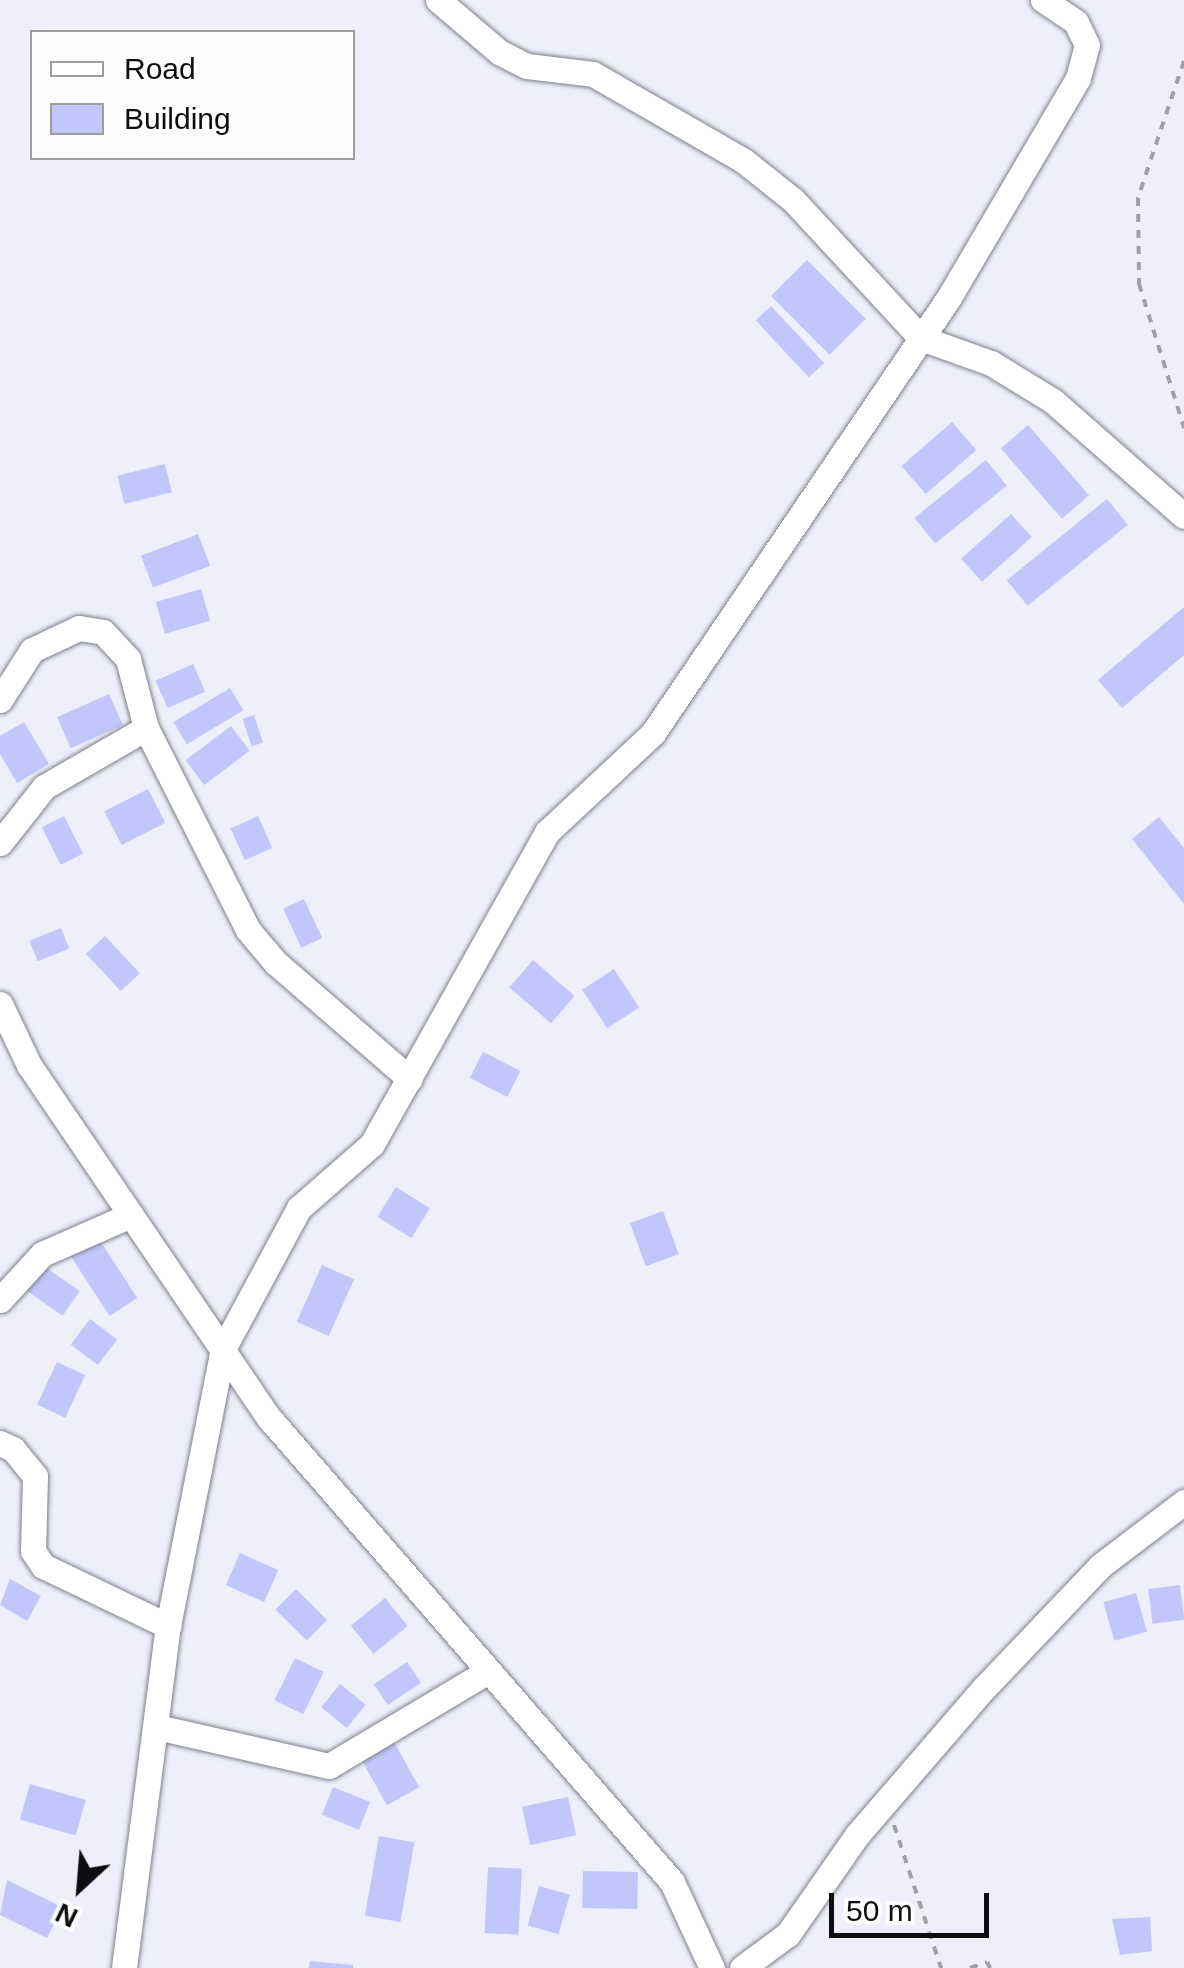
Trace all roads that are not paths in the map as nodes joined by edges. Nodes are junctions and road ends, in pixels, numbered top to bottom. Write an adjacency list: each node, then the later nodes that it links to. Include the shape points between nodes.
1 (438, 0): 3 (street, via 500,52 527,66 593,74 744,160 793,200)
2 (1043, 0): 3 (street, via 1076,22 1087,45 1078,78)
3 (921, 338): 4 (street, via 992,363 1054,401); 9 (street, via 653,734 547,832)
4 (1184, 516)
5 (0, 700): 6 (street, via 32,650 94,626 128,659)
6 (146, 728): 7 (street, via 44,787); 9 (street, via 248,930 276,963)
7 (0, 843)
8 (0, 1004): 10 (street, via 28,1065)
9 (410, 1079): 12 (street, via 372,1144 300,1208)
10 (131, 1216): 11 (street, via 42,1254); 12 (street)
11 (0, 1300)
12 (222, 1349): 15 (street); 16 (street, via 308,1468)
13 (0, 1443): 15 (street, via 14,1449 35,1476 33,1551 43,1566)
14 (1184, 1502): 19 (street, via 1100,1566 886,1801 788,1934)
15 (168, 1626): 17 (street)
16 (485, 1674): 17 (street, via 329,1766); 18 (street, via 672,1882)
17 (158, 1727): 20 (street)
18 (710, 1960): 19 (street)
19 (744, 1966)
20 (124, 1968)

